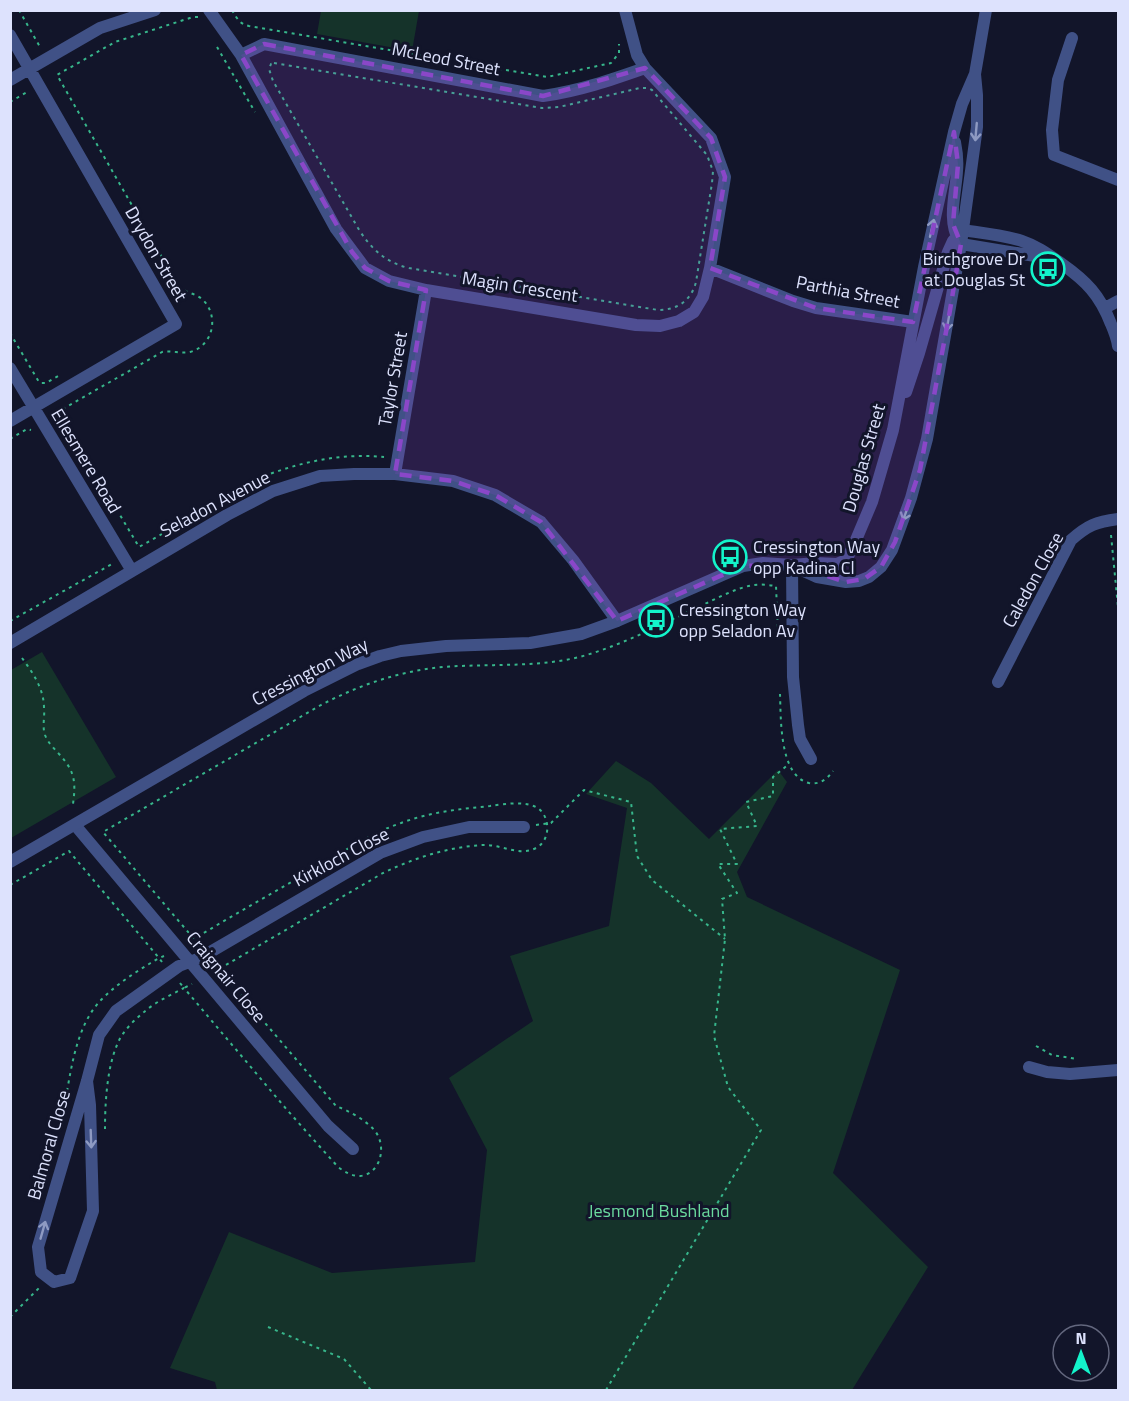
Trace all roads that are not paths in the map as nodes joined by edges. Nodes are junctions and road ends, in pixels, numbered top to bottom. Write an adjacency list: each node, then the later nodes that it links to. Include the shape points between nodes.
1 (155, 10): 9 (street, via 100,28)
2 (625, 10): 8 (street, Magin Crescent, via 637,55)
3 (986, 10): 10 (street, Douglas Street)
4 (205, 15): 7 (street, Magin Crescent)
5 (10, 35): 9 (street, Drydon Street)
6 (1072, 38): 13 (street, via 1058,80 1052,130 1054,154)
7 (241, 56): 8 (street, McLeod Street, via 264,44 543,96); 16 (street, Magin Crescent, via 352,252 365,268 389,281)
8 (645, 68): 15 (street, Magin Crescent, via 711,138 725,177)
9 (29, 69): 11 (street); 22 (street, Drydon Street, via 176,324)
10 (975, 74): 12 (street, Douglas Street); 14 (street, Douglas Street, one-way to 14, via 977,127)
11 (10, 80)
12 (954, 132): 14 (street, via 958,164 953,216); 19 (street, Douglas Street, one-way to 12)
13 (1119, 180)
14 (960, 237): 18 (street, via 1062,264 1083,279); 24 (street, via 948,252); 27 (street, Douglas Street, one-way to 27, via 927,439 891,550 876,572 859,581 817,577)
15 (710, 268): 16 (street, Magin Crescent, via 703,297 694,312 660,326); 19 (street, Parthia Street, via 816,308)
16 (426, 290): 25 (street, Taylor Street)
17 (1119, 301): 18 (street)
18 (1105, 308): 20 (street)
19 (913, 322): 24 (street, Douglas Street)
20 (1119, 346)
21 (10, 368): 22 (street, Ellesmere Road)
22 (34, 408): 23 (street, Drydon Street); 28 (street, Ellesmere Road)
23 (10, 421)
24 (893, 430): 27 (street, Douglas Street, via 872,502 846,560)
25 (395, 474): 28 (street, Seladon Avenue, via 320,476 273,491); 29 (street, Seladon Avenue, via 453,481 495,495 541,522)
26 (1115, 524): 31 (street, Caledon Close, via 1098,522 1071,540)
27 (792, 566): 29 (street, Cressington Way, via 743,566); 32 (street, via 793,677 800,739)
28 (132, 571): 30 (street, Seladon Avenue)
29 (617, 621): 33 (street, Cressington Way, via 547,641 446,646 401,651 369,660 304,691)
30 (10, 644)
31 (999, 682)
32 (811, 759)
33 (75, 825): 35 (street, Cressington Way); 36 (street, Craignair Close)
34 (524, 827): 36 (street, Kirkloch Close, via 469,827 423,837 380,853)
35 (10, 862)
36 (189, 962): 39 (street, Balmoral Close, via 116,1011 99,1035); 40 (street, Craignair Close, via 328,1126)
37 (1029, 1067): 38 (street, via 1070,1074)
38 (1119, 1070)
39 (87, 1081): 39 (street, Balmoral Close, one-way to 39, via 93,1211 70,1278 54,1282 41,1272 38,1247)
40 (353, 1149)

